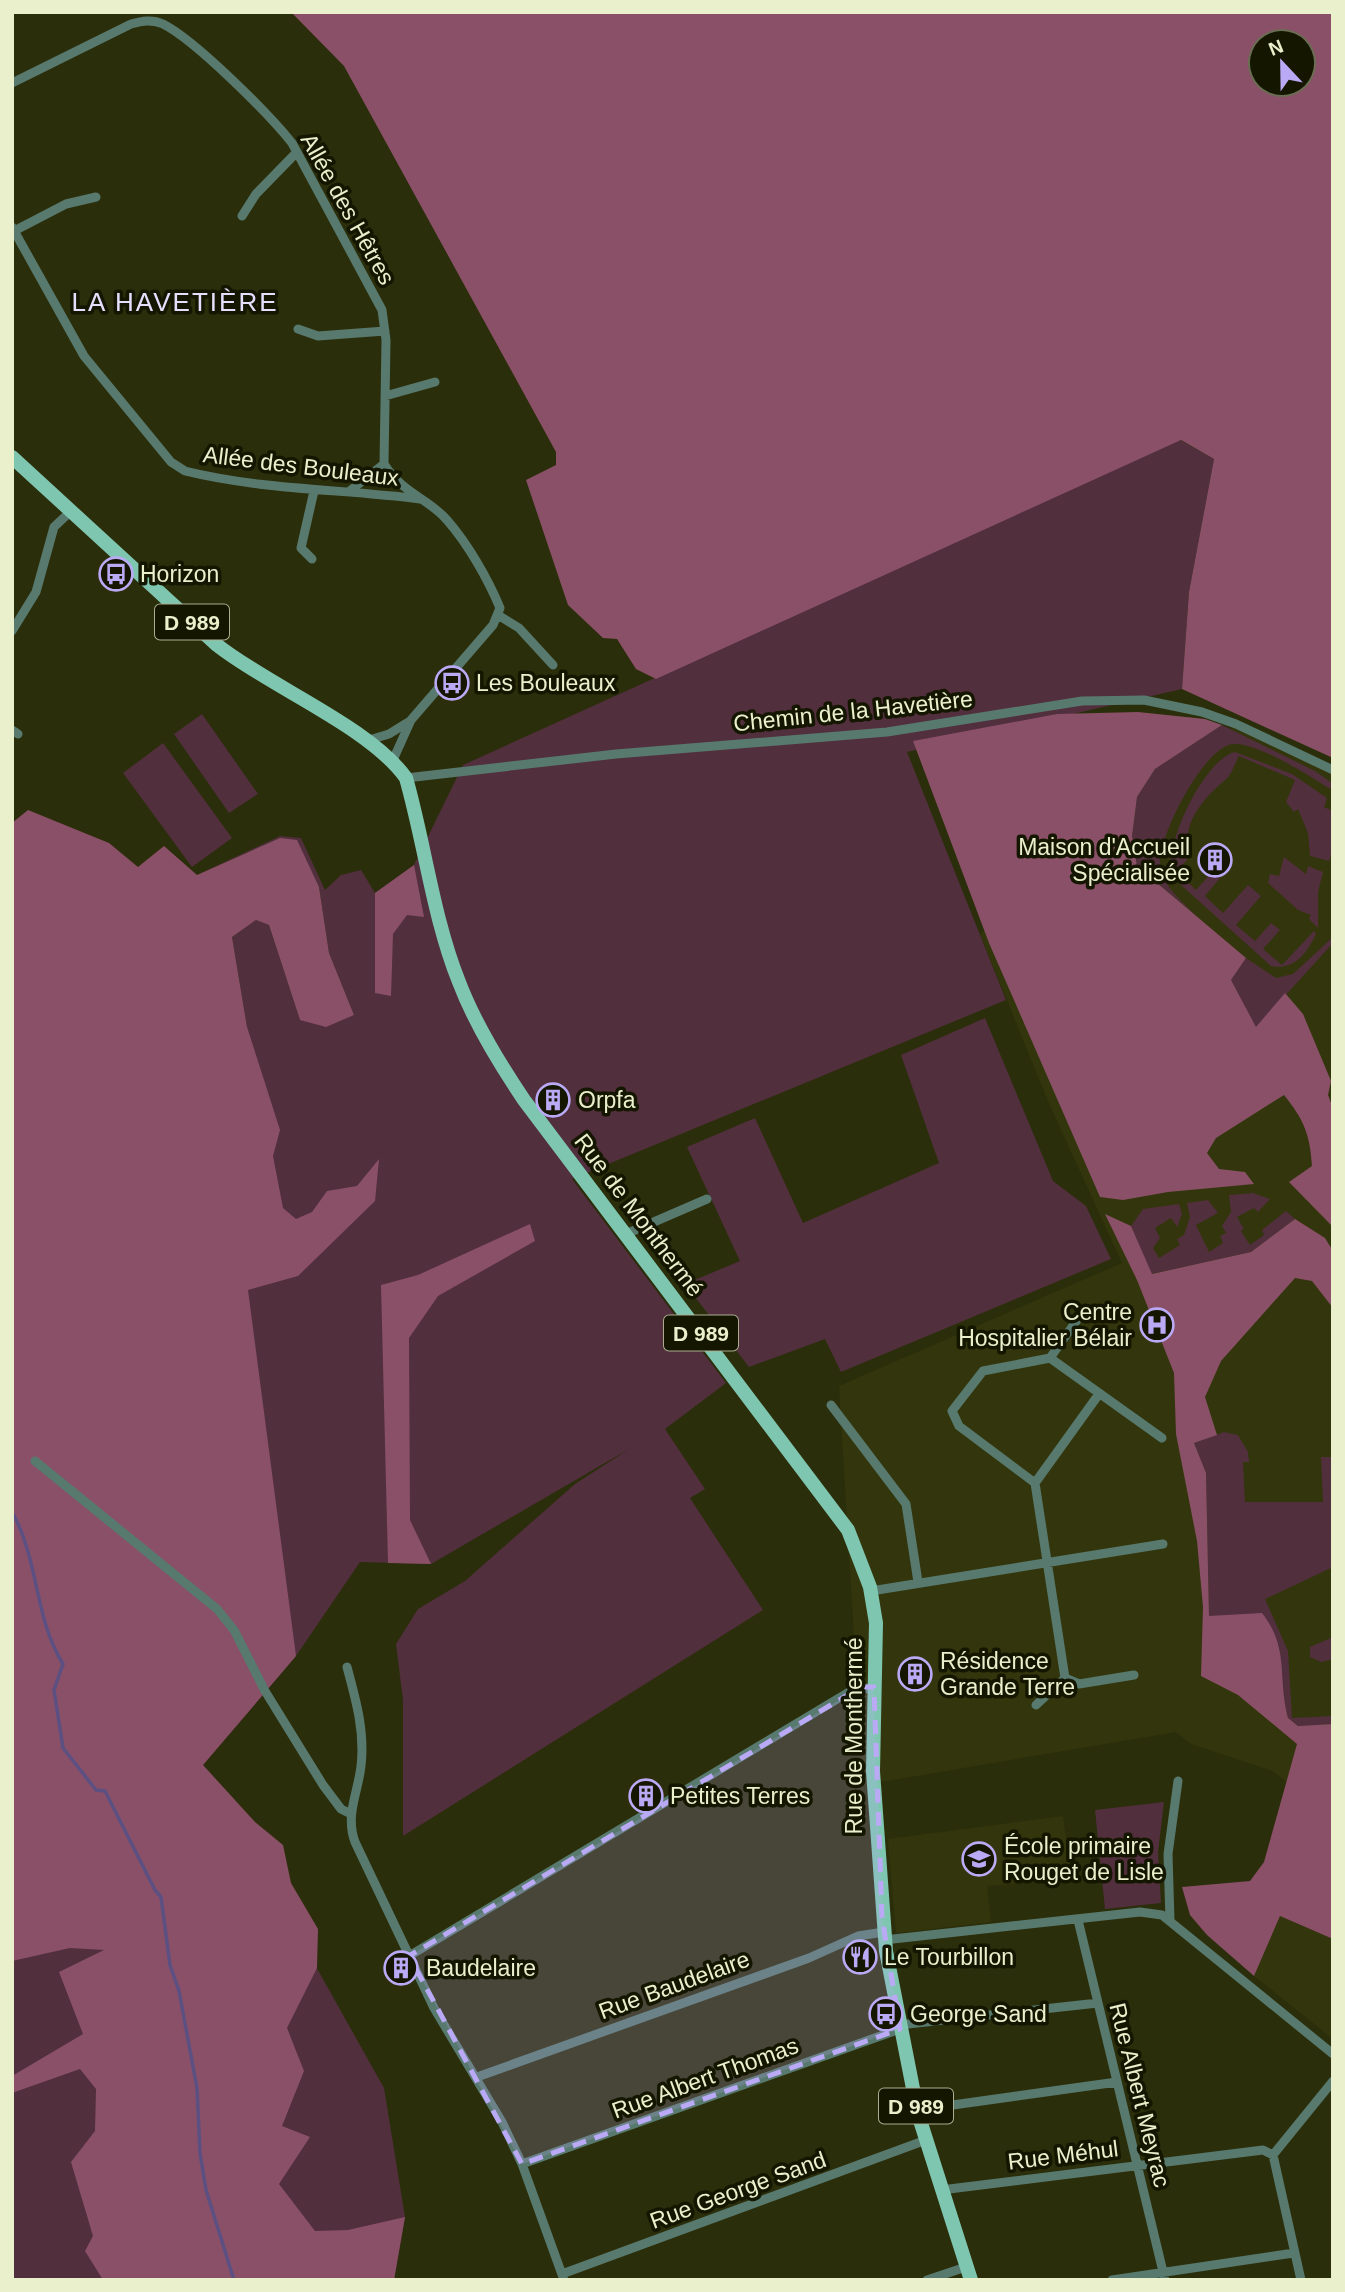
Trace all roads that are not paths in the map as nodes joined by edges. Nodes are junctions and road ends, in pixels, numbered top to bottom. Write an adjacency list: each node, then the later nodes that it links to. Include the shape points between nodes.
1 (12, 83): 2 (street, Allée des Hêtres, via 131,24 162,23 275,122)
2 (296, 152): 4 (street); 7 (street, Allée des Hêtres, via 382,310)
3 (96, 197): 5 (street, via 66,204)
4 (242, 216)
5 (13, 229): 13 (street, Allée des Bouleaux, via 84,356 171,462 200,475)
6 (298, 329): 7 (street, via 318,336)
7 (385, 331): 9 (street, Allée des Hêtres)
8 (435, 383): 9 (street)
9 (385, 396): 11 (street, Allée des Hêtres)
10 (12, 457): 15 (main road, Rue de Monthermé / D 989)
11 (384, 464): 12 (street); 14 (street, Allée des Bouleaux, via 397,484)
12 (351, 490): 13 (street, Allée des Bouleaux); 14 (street, Allée des Bouleaux)
13 (314, 491): 16 (street, via 301,548)
14 (420, 499): 17 (street, Allée des Bouleaux, via 447,519 492,589 500,608)
15 (71, 511): 18 (street, via 54,527 36,592); 21 (main road, Rue de Monthermé / D 989, via 217,645)
16 (312, 559)
17 (498, 615): 19 (street, via 519,628); 20 (street)
18 (12, 631)
19 (553, 665)
20 (411, 720): 21 (street, via 389,734); 22 (street)
21 (365, 741): 22 (main road, Rue de Monthermé / D 989)
22 (393, 760): 24 (main road, Rue de Monthermé / D 989)
23 (1333, 771): 24 (street, Chemin de la Havetière, via 1236,724 1144,700 1082,701 887,732 616,754)
24 (406, 778): 26 (main road, Rue de Monthermé / D 989, via 459,983 494,1055)
25 (707, 1199): 26 (street)
26 (626, 1234): 37 (main road, Rue de Monthermé / D 989, via 848,1530)
27 (1077, 1320): 28 (street)
28 (1050, 1358): 29 (street); 33 (street, via 983,1371 952,1411 959,1426)
29 (1099, 1394): 31 (street); 33 (street)
30 (831, 1405): 36 (street, via 906,1504)
31 (1162, 1438)
32 (35, 1461): 44 (street, via 217,1609 234,1630 265,1691 323,1784 341,1809)
33 (1035, 1483): 35 (street)
34 (1163, 1544): 35 (street)
35 (1047, 1562): 36 (street); 40 (street)
36 (918, 1582): 37 (street)
37 (871, 1591): 41 (main road, Rue de Monthermé / D 989, via 876,1623)
38 (347, 1667): 44 (street, via 362,1740)
39 (1134, 1675): 40 (street, via 1079,1684)
40 (1065, 1678): 42 (street)
41 (874, 1687): 47 (main road, Rue de Monthermé / D 989, via 873,1776); 48 (street, via 849,1692)
42 (1036, 1704)
43 (1178, 1781): 46 (street, via 1168,1854)
44 (351, 1814): 48 (street, via 355,1842)
45 (1078, 1920): 46 (street, Rue Baudelaire, via 1140,1912); 47 (street, Rue Baudelaire); 49 (street, Rue Albert Meyrac)
46 (1170, 1920): 51 (street)
47 (884, 1936): 50 (main road, Rue de Monthermé / D 989); 52 (street, Rue Baudelaire, via 836,1944 809,1958)
48 (409, 1956): 52 (street, via 457,2049)
49 (1098, 2003): 50 (street, Rue Albert Thomas); 54 (street, Rue Albert Meyrac)
50 (900, 2027): 55 (main road, Rue de Monthermé / D 989); 58 (street, Rue Albert Thomas)
51 (1333, 2053)
52 (477, 2077): 58 (street)
53 (1333, 2081): 57 (street)
54 (1117, 2082): 55 (street); 59 (street, Rue Albert Meyrac)
55 (917, 2110): 56 (main road, Rue de Monthermé / D 989)
56 (926, 2140): 60 (main road, Rue de Monthermé / D 989); 64 (street, Rue George Sand)
57 (1273, 2155): 59 (street, Rue Méhul, via 1263,2150); 61 (street)
58 (522, 2164): 64 (street)
59 (1137, 2166): 60 (street, Rue Méhul); 63 (street, Rue Albert Meyrac)
60 (941, 2190): 62 (main road, Rue de Monthermé / D 989)
61 (1294, 2253): 63 (street); 67 (street)
62 (969, 2273): 65 (street)
63 (1164, 2276): 66 (street)
64 (563, 2277)
65 (927, 2280)
66 (1112, 2280)
67 (1301, 2280)

